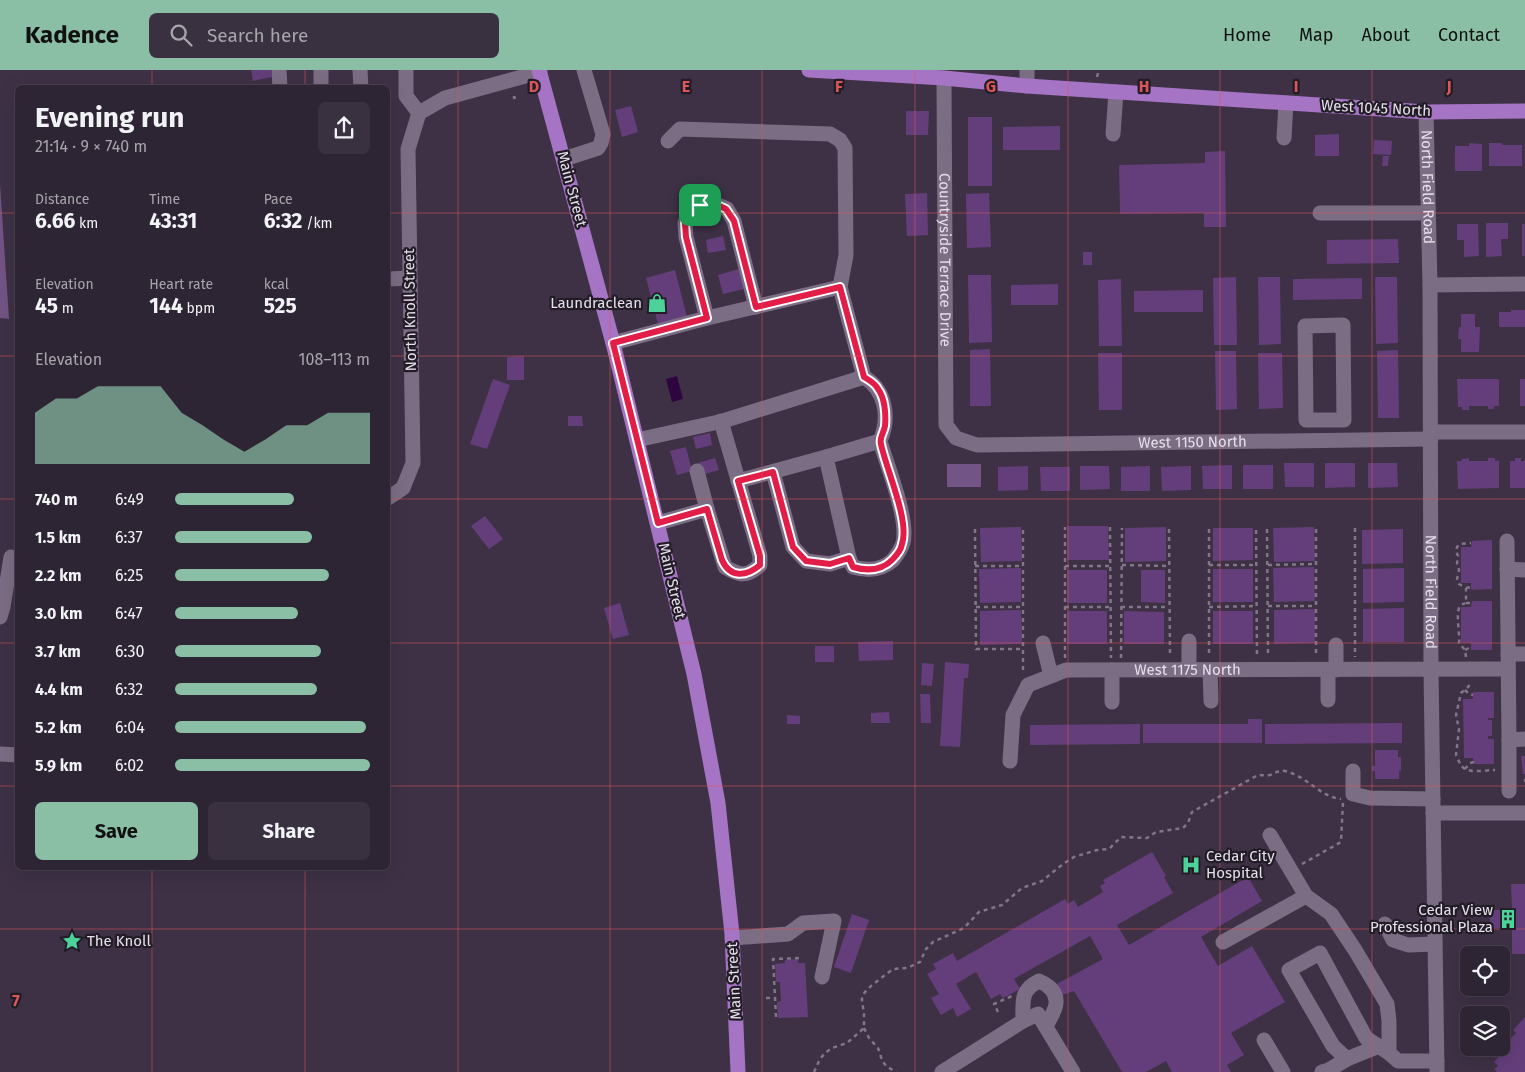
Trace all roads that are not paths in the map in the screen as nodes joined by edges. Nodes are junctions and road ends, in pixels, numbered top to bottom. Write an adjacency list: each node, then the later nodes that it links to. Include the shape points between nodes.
1 (279, 70): 11 (street)
2 (321, 70): 12 (street)
3 (360, 70): 13 (street)
4 (406, 70): 19 (street, via 406,96)
5 (584, 70): 23 (street, via 603,134 598,148)
6 (809, 70): 9 (main road, West 1045 North)
7 (1027, 70): 14 (street)
8 (542, 71): 19 (street, via 445,98); 23 (main road, Main Street)
9 (834, 71): 10 (main road, West 1045 North)
10 (935, 76): 14 (main road, West 1045 North); 39 (street, Countryside Terrace Drive, via 946,425)
11 (280, 85)
12 (321, 85)
13 (360, 85)
14 (1027, 86): 15 (main road, West 1045 North)
15 (1116, 92): 16 (main road, West 1045 North); 20 (street)
16 (1286, 103): 18 (main road, West 1045 North); 21 (street)
17 (1525, 110): 18 (main road, West 1045 North)
18 (1426, 112): 25 (street, North Field Road)
19 (419, 113): 27 (street, North Knoll Street, via 408,149)
20 (1113, 134)
21 (1284, 138)
22 (668, 141): 30 (street, via 680,129 830,134 840,140 845,148 846,254)
23 (564, 160): 33 (main road, Main Street)
24 (1320, 213): 25 (street)
25 (1428, 213): 29 (street, North Field Road)
26 (390, 278): 27 (street)
27 (410, 278): 47 (street, North Knoll Street, via 413,463 403,488)
28 (1525, 284): 29 (street)
29 (1430, 285): 38 (street, North Field Road)
30 (840, 287): 31 (street); 34 (street)
31 (756, 307): 32 (street); 32 (street, via 734,221 720,206 713,203 700,205 689,212 685,223)
32 (707, 318): 33 (street)
33 (613, 343): 40 (main road, Main Street)
34 (864, 377): 36 (street); 41 (street, via 878,389 882,398 885,427)
35 (1322, 420): 35 (street, via 1306,420 1305,326 1343,325 1344,420); 42 (street)
36 (721, 421): 40 (street); 46 (street)
37 (1525, 432): 38 (street, West 1150 North)
38 (1431, 436): 42 (street, West 1150 North); 65 (street, North Field Road)
39 (956, 438): 42 (street, West 1150 North, via 977,445)
40 (637, 440): 49 (main road, Main Street)
41 (880, 441): 43 (street); 52 (street, via 900,508 904,534 902,544 897,556 886,566 875,569 853,567)
42 (1322, 441)
43 (826, 457): 45 (street); 52 (street)
44 (697, 471): 48 (street)
45 (773, 472): 46 (street); 52 (street, via 793,547 806,561 830,564)
46 (738, 481): 48 (street, via 760,556 760,565 755,570 735,573 725,567)
47 (390, 497)
48 (707, 509): 49 (street)
49 (658, 523): 82 (main road, Main Street, via 693,670 718,803)
50 (1507, 541): 53 (street)
51 (9, 557): 55 (street)
52 (849, 558)
53 (1507, 569): 54 (street); 60 (street)
54 (1525, 570)
55 (0, 617)
56 (1189, 641): 63 (street)
57 (1043, 643): 66 (street)
58 (1336, 645): 64 (street)
59 (1525, 654): 60 (street, West 1175 North)
60 (1508, 662): 65 (street, West 1175 North); 71 (street)
61 (1115, 663): 63 (street, West 1175 North); 66 (street, West 1175 North, via 1066,670); 69 (street)
62 (1209, 665): 63 (street, West 1175 North); 64 (street, West 1175 North); 68 (street)
63 (1189, 670)
64 (1332, 670): 65 (street, West 1175 North); 67 (street)
65 (1431, 670): 77 (street, North Field Road)
66 (1050, 676): 74 (street, West 1175 North, via 1028,685 1013,715)
67 (1328, 700)
68 (1211, 701)
69 (1112, 702)
70 (1525, 739): 71 (street)
71 (1509, 740): 76 (street)
72 (0, 754): 73 (street)
73 (15, 755)
74 (1010, 761)
75 (1353, 770): 77 (street, via 1353,794)
76 (1509, 791)
77 (1433, 806): 78 (street); 84 (street, North Field Road)
78 (1525, 813)
79 (1270, 835): 80 (street)
80 (1306, 896): 83 (street); 89 (street, via 1331,914 1387,1004 1389,1021)
81 (1385, 924): 84 (street, via 1393,940 1408,944)
82 (732, 938): 85 (street, via 788,934 803,923 834,921); 92 (main road, Main Street)
83 (1223, 942)
84 (1435, 944): 91 (street, North Field Road)
85 (822, 977)
86 (1023, 1021): 87 (street, via 1038,1014); 87 (street, via 1025,991 1039,981 1047,984 1054,993 1056,1003); 93 (street)
87 (1046, 1026): 94 (street)
88 (1264, 1040): 95 (street)
89 (1384, 1050): 90 (street); 90 (street, via 1366,1038 1320,953 1289,970 1333,1046); 91 (street, via 1398,1061)
90 (1347, 1059): 96 (street)
91 (1437, 1067)
92 (738, 1072)
93 (942, 1072)
94 (1073, 1072)
95 (1283, 1072)
96 (1322, 1072)

